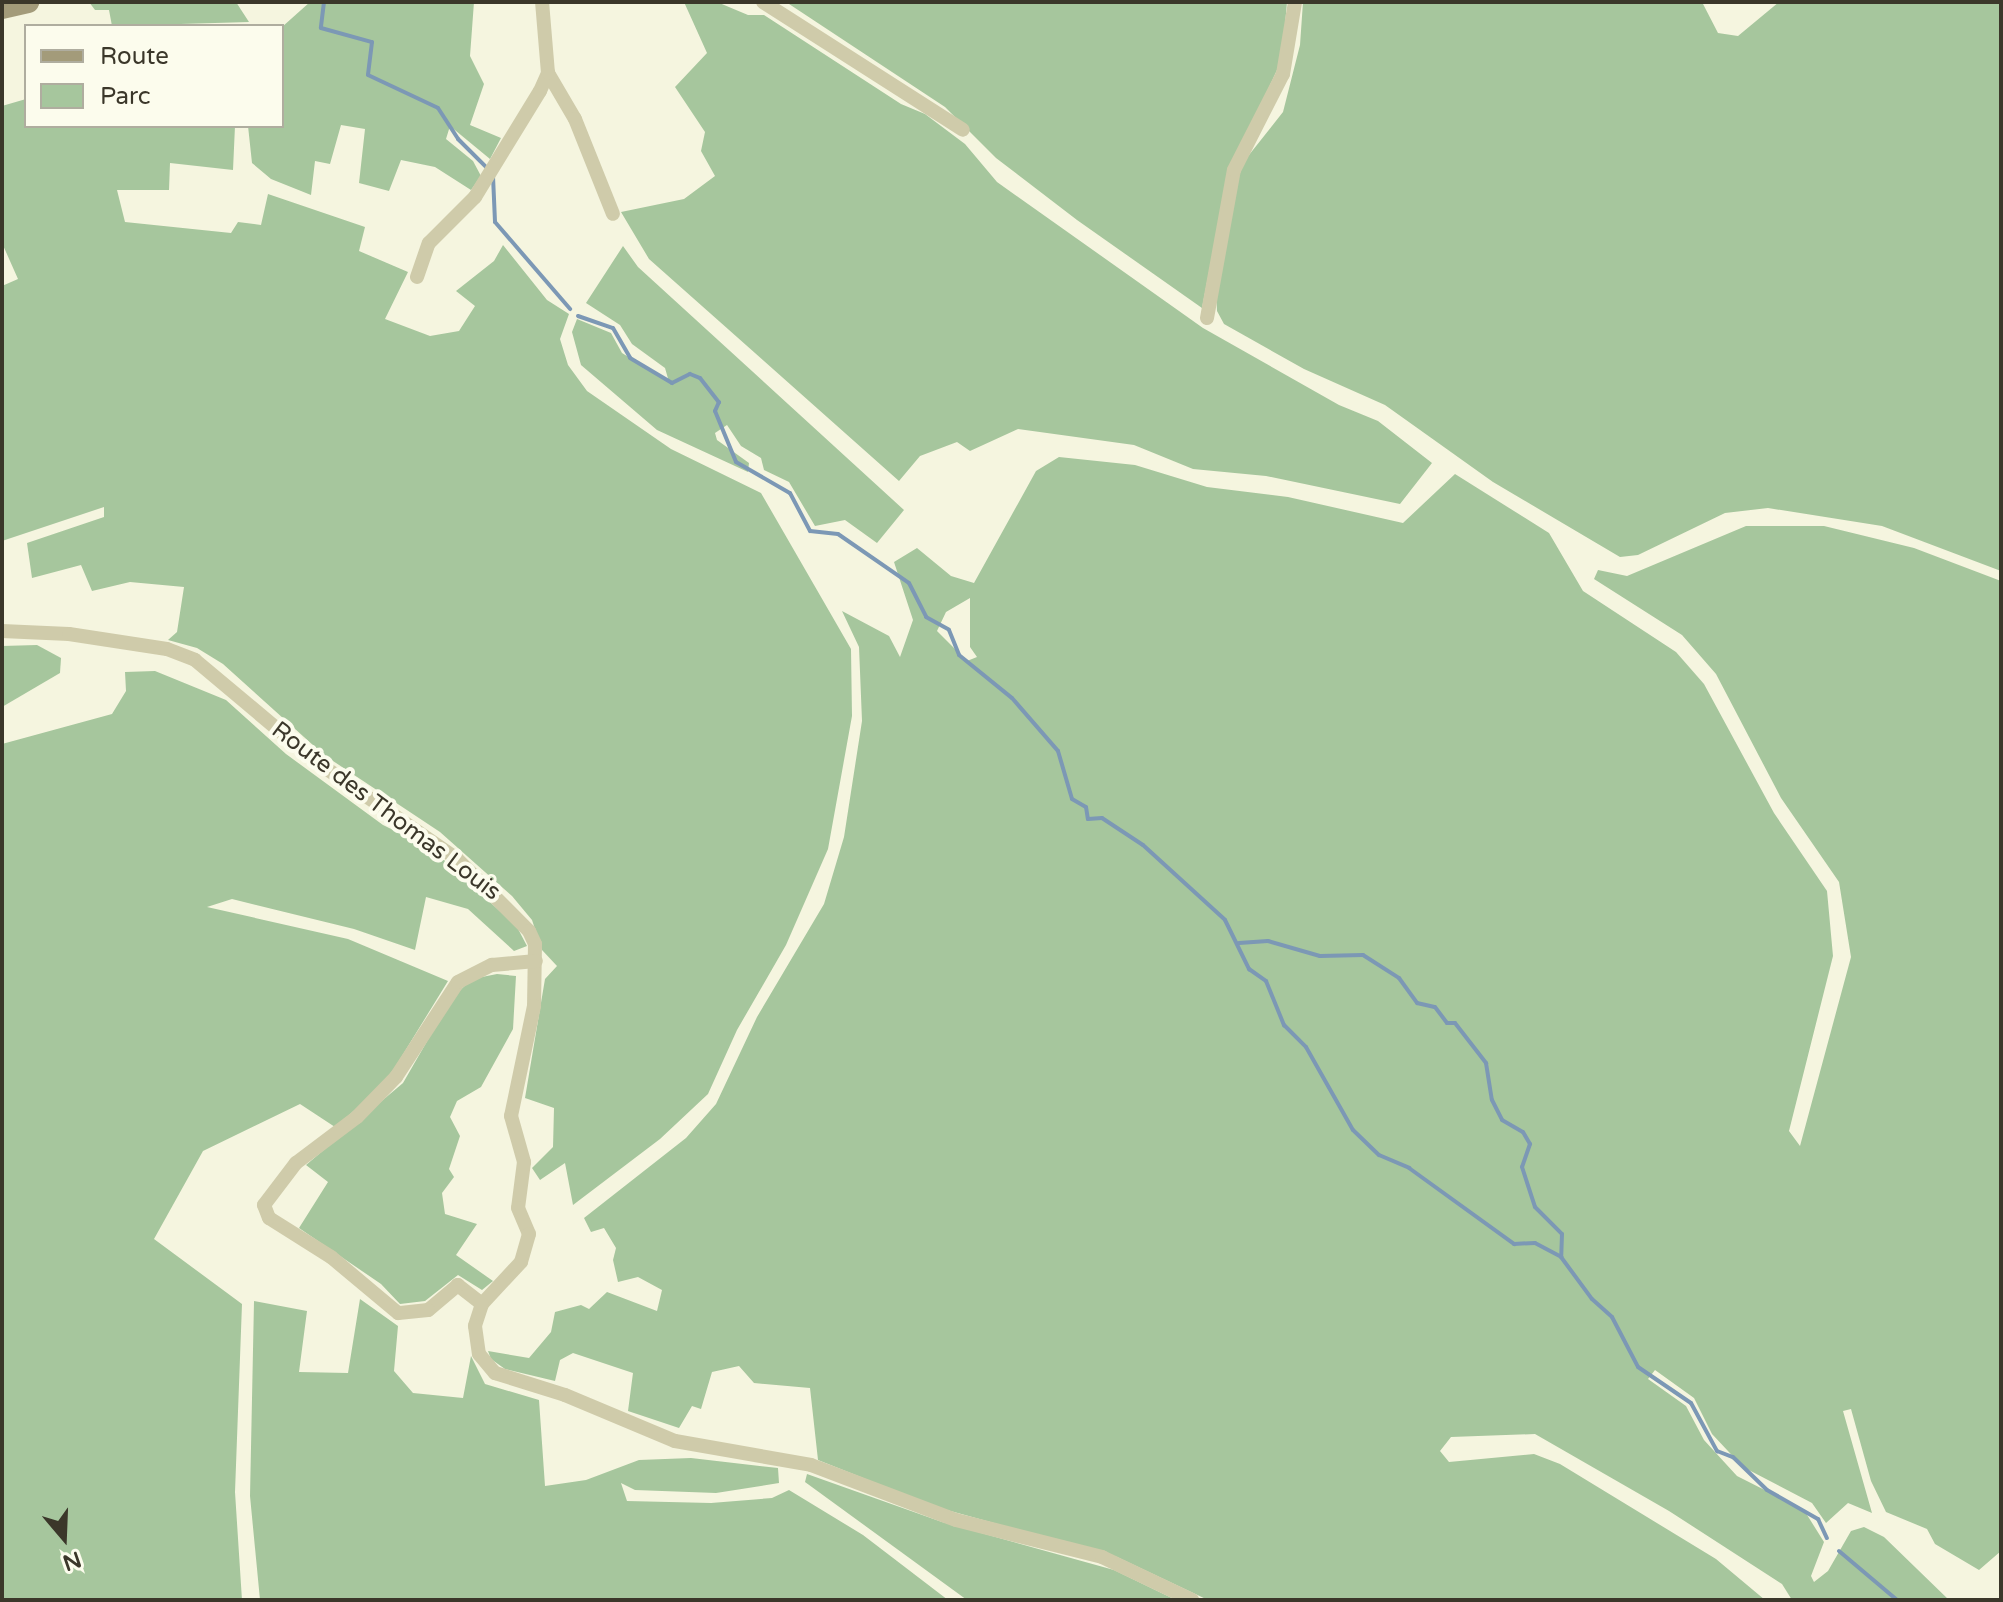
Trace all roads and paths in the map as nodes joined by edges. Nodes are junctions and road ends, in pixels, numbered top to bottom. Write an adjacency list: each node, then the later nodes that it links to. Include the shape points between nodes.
1 (28, 2): 5 (main road)
2 (542, 2): 6 (street)
3 (763, 2): 7 (street)
4 (1295, 2): 10 (street, via 1283,74 1234,170)
5 (2, 8)
6 (548, 73): 8 (street, via 575,119); 9 (street, via 491,174 464,212 429,243)
7 (963, 130)
8 (613, 214)
9 (417, 277)
10 (1207, 318)
11 (2, 631): 12 (street, Route des Thomas Louis, via 69,634 167,649 195,660 314,760 479,877 529,931)
12 (536, 961): 13 (street, Route des Thomas Louis, via 534,1006 511,1116 524,1162 518,1208 529,1234 514,1274); 13 (street, via 492,965 458,982 396,1077 357,1117 296,1163 264,1205 269,1218 331,1257 398,1313 428,1310 458,1285)
13 (482, 1304): 14 (street, via 475,1342 495,1373 565,1395 675,1441 811,1465 956,1520 1102,1557)
14 (1192, 1600)

